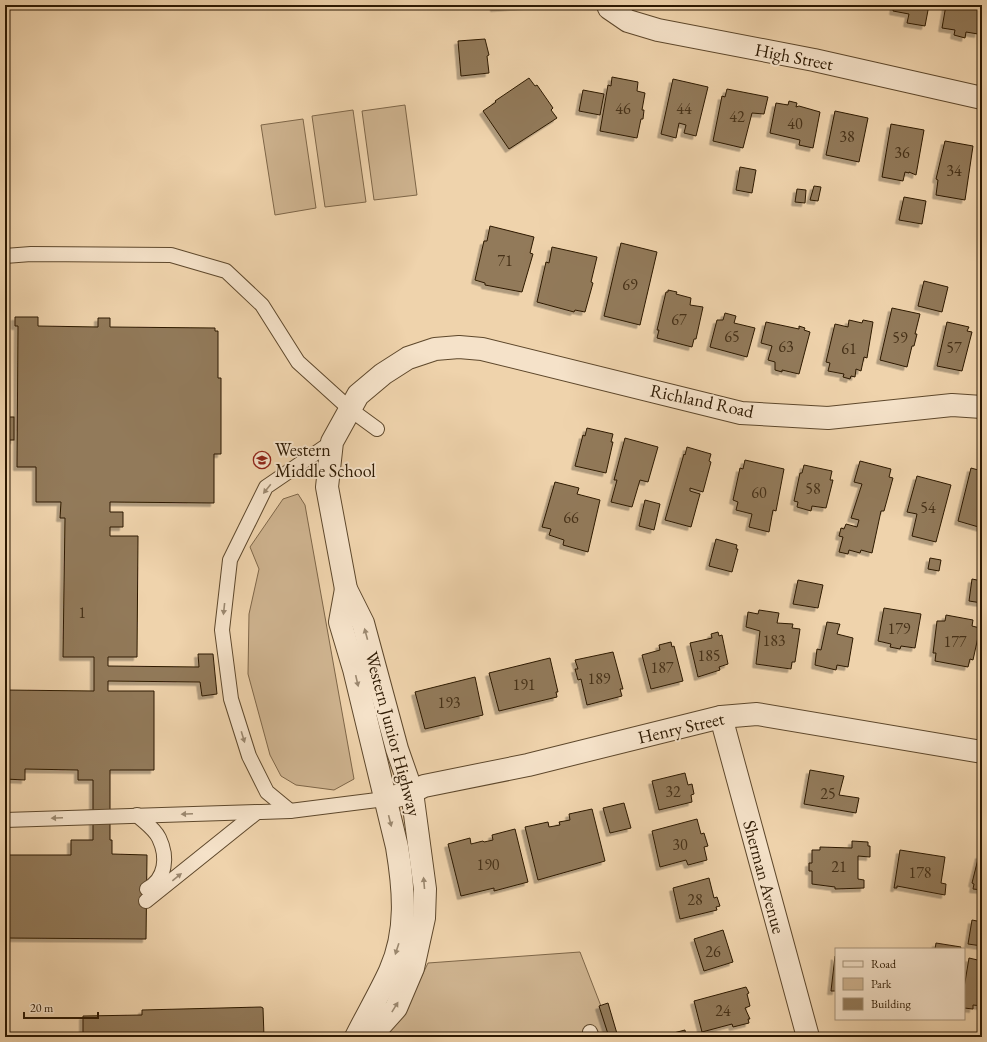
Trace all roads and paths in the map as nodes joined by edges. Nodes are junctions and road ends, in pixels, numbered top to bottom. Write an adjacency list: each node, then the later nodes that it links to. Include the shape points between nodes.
1 (609, 6): 2 (street, High Street, via 628,21 658,30 814,60)
2 (982, 98)
3 (5, 256): 6 (lane, via 171,255 226,270 262,305 298,362)
4 (474, 348): 5 (street, Richland Road, via 741,413 828,418 952,404); 6 (street, Western Junior Highway, via 435,349 408,358 383,374 358,395)
5 (982, 407)
6 (350, 410): 7 (lane); 8 (street, Western Junior Highway)
7 (377, 429)
8 (332, 442): 9 (street, Western Junior Highway, via 327,486); 14 (lane, one-way to 14, via 266,487 230,560 224,606 222,630 231,699 249,756 266,792)
9 (346, 589): 12 (street, Western Junior Highway, one-way to 9, via 397,750 363,623); 13 (street, Western Junior Highway, one-way to 13, via 340,622)
10 (721, 717): 11 (street, Henry Street, via 757,714); 12 (street, Henry Street, via 528,765 424,786); 20 (street, Sherman Avenue)
11 (982, 752)
12 (412, 792): 13 (street, Henry Street); 19 (street, Western Junior Highway, one-way to 12, via 396,1008 413,968 424,918 425,889)
13 (385, 799): 14 (lane); 18 (street, Western Junior Highway, one-way to 18, via 402,876 404,913 399,943 390,970)
14 (290, 811): 15 (lane)
15 (257, 812): 16 (lane, one-way to 16); 16 (lane, one-way to 15, via 150,826 159,838 165,867 157,884 147,895)
16 (136, 816): 17 (lane, one-way to 17)
17 (5, 820)
18 (356, 1037)
19 (370, 1037)
20 (808, 1037)

